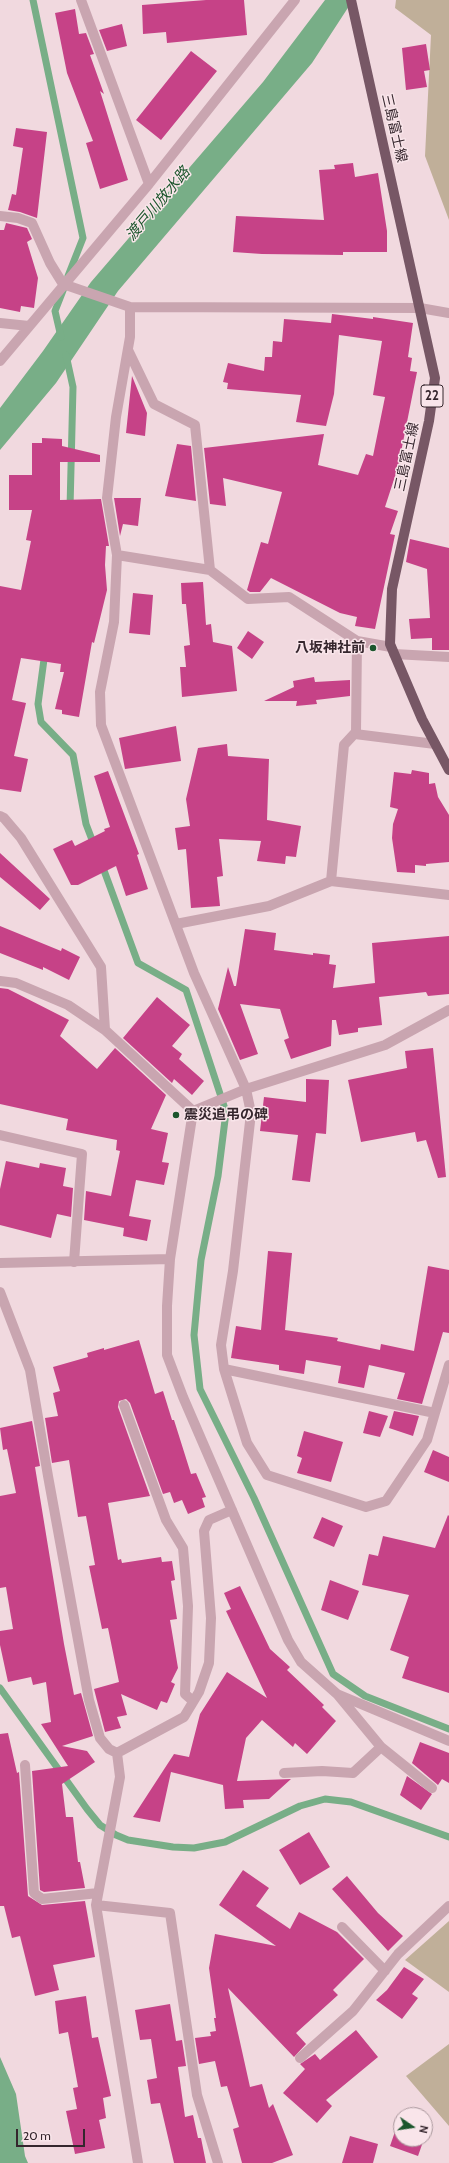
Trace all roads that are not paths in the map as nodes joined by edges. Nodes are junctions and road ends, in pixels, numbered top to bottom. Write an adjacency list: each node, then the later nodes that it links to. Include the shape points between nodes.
1 (81, 0): 4 (street)
2 (295, 0): 4 (street)
3 (351, 0): 8 (main road, 三島富士線 / 22)
4 (149, 184): 6 (street)
5 (0, 216): 6 (street, via 32,223 50,263)
6 (63, 284): 7 (street); 11 (street)
7 (130, 307): 8 (street); 12 (street)
8 (420, 308): 9 (street); 17 (main road, 三島富士線 / 22, via 435,378 429,421 392,589)
9 (449, 313)
10 (0, 323): 11 (street)
11 (29, 326): 13 (street)
12 (128, 350): 14 (street, via 116,417 107,498); 15 (street, via 154,404 194,425)
13 (0, 362)
14 (117, 555): 15 (street); 25 (street, via 114,622 100,692 101,725)
15 (210, 570): 16 (street, via 248,599 289,597)
16 (357, 641): 17 (street); 19 (street)
17 (392, 651): 18 (street); 20 (main road, 三島富士線 / 22)
18 (449, 657)
19 (355, 734): 20 (street); 23 (street, via 344,745)
20 (435, 744): 21 (main road, 三島富士線 / 22)
21 (448, 766)
22 (0, 816): 28 (street, via 21,838 101,968)
23 (331, 881): 24 (street); 25 (street, via 269,906)
24 (449, 895)
25 (176, 924): 29 (street, via 214,1022)
26 (0, 981): 28 (street, via 16,983 68,1005)
27 (449, 1010): 29 (street, via 385,1045)
28 (105, 1030): 30 (street)
29 (246, 1089): 30 (street); 37 (street, via 251,1113 233,1271 220,1346)
30 (193, 1111): 32 (street)
31 (0, 1135): 33 (street, via 82,1154)
32 (170, 1259): 33 (street); 40 (street, via 167,1355)
33 (74, 1262): 34 (street)
34 (0, 1263)
35 (0, 1292): 45 (street, via 30,1370 89,1700 100,1738 108,1749)
36 (449, 1365): 39 (street)
37 (224, 1369): 39 (street); 39 (street, via 247,1443 267,1475 366,1507 386,1501 427,1440)
38 (124, 1405): 42 (street, via 166,1520 183,1548 188,1606 185,1694)
39 (435, 1413)
40 (232, 1510): 41 (street, via 288,1640 301,1662); 42 (street, via 209,1520 204,1531 211,1618 209,1663)
41 (337, 1694): 43 (street); 44 (street)
42 (193, 1702): 45 (street, via 184,1717)
43 (449, 1741)
44 (381, 1747): 47 (street, via 353,1773); 48 (street)
45 (117, 1752): 49 (street, via 120,1777)
46 (25, 1764): 49 (street, via 34,1893 42,1900)
47 (284, 1773)
48 (432, 1788)
49 (98, 1892): 50 (street)
50 (96, 1905): 55 (street); 56 (street, via 170,1913 197,2095)
51 (449, 1906): 53 (street, via 398,1954)
52 (342, 1928): 53 (street)
53 (385, 1971): 54 (street, via 353,2011)
54 (300, 2058)
55 (138, 2163)
56 (218, 2163)

